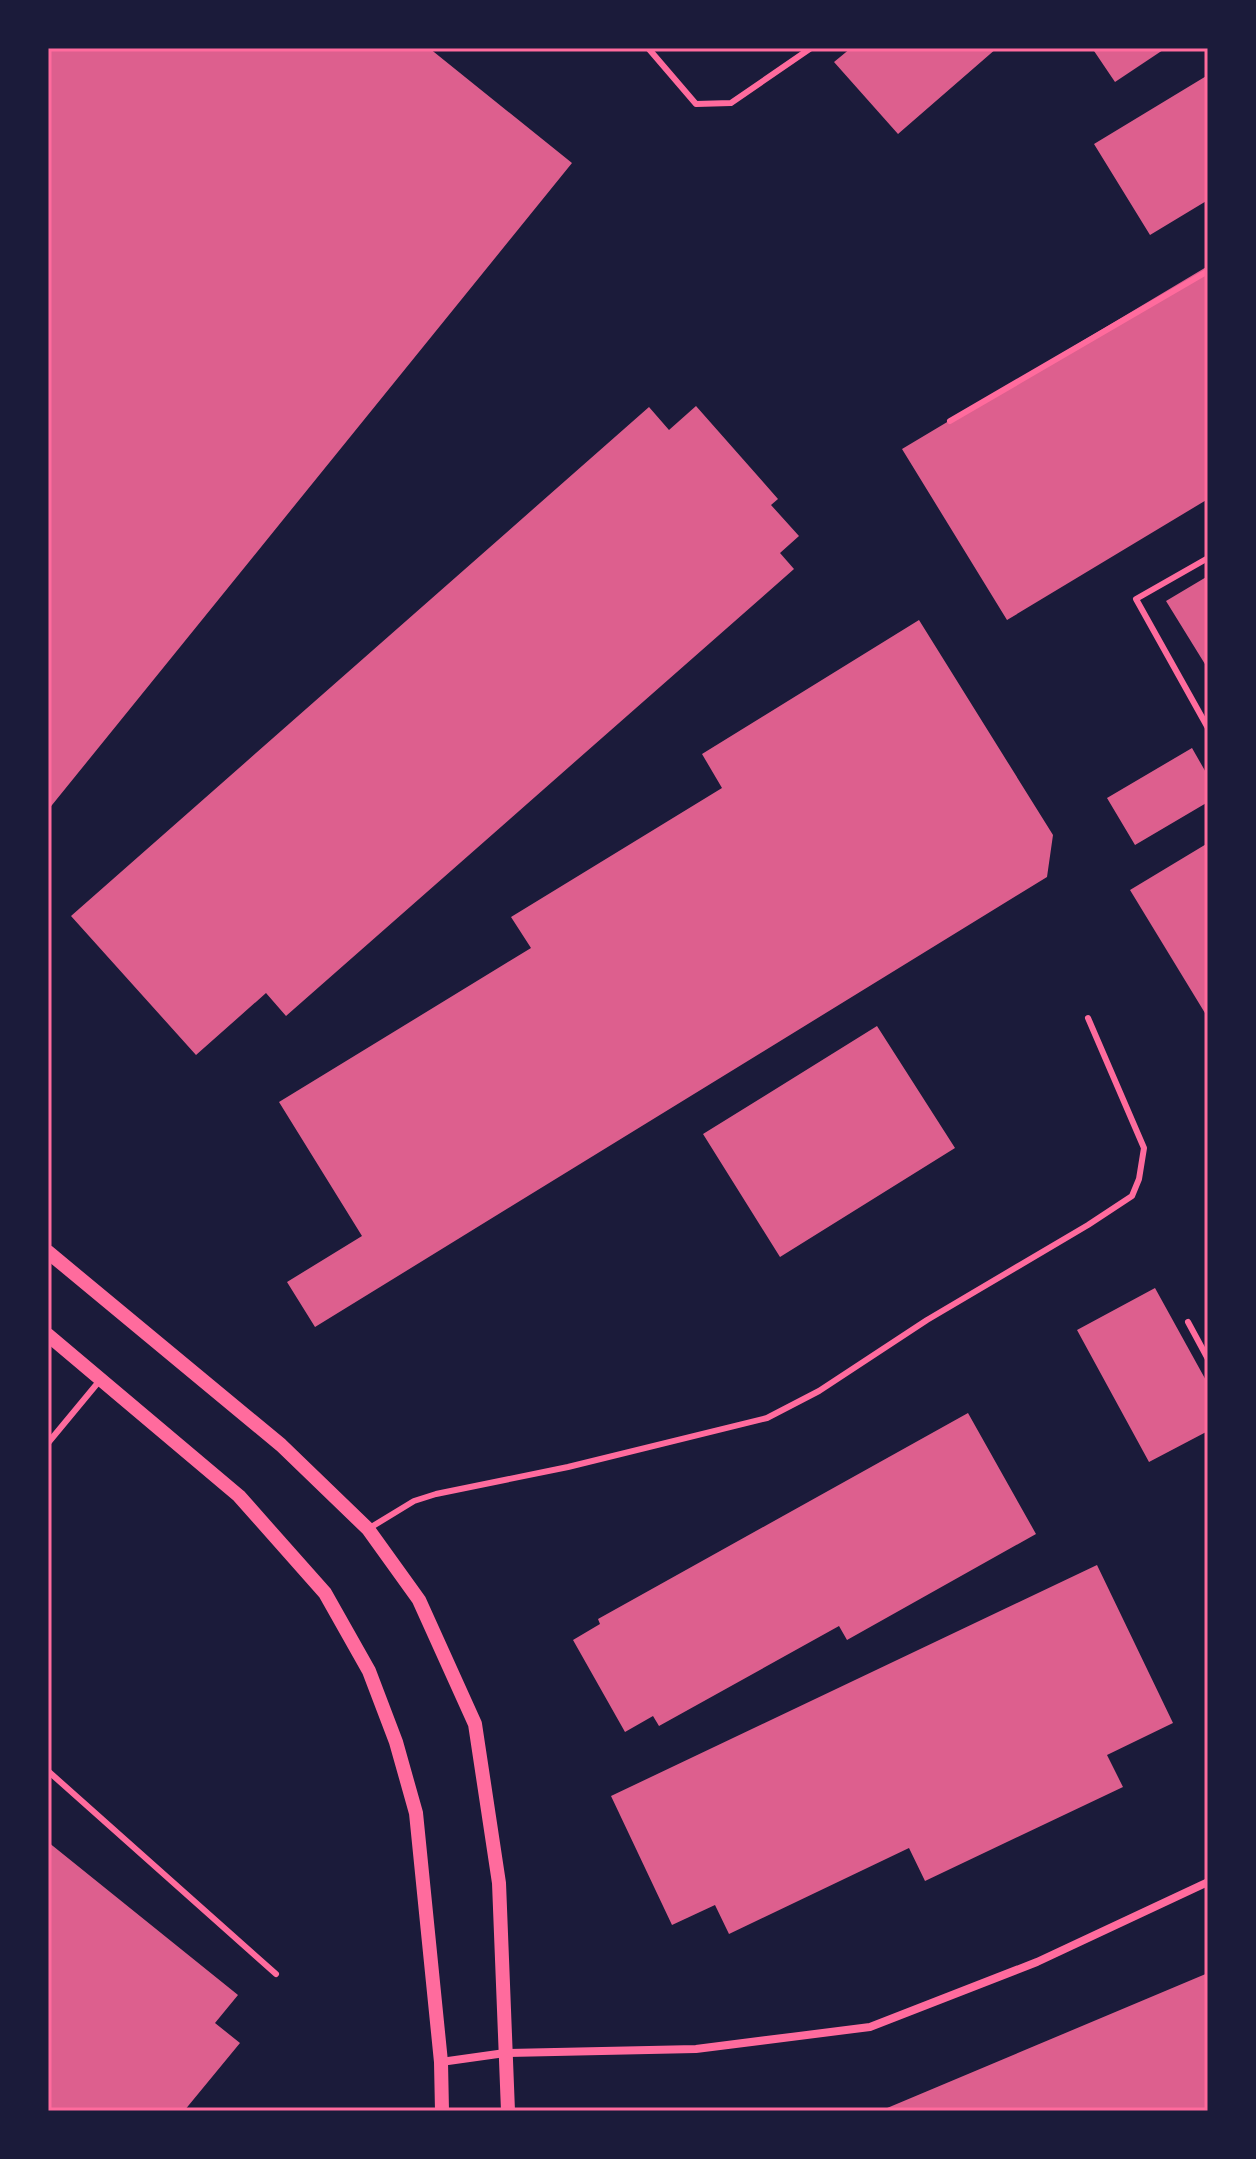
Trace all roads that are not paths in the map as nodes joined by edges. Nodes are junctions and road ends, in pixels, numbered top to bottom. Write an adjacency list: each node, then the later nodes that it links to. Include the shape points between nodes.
1 (648, 48): 2 (lane, via 696,104 731,103)
2 (811, 48)
3 (1208, 271): 4 (lane)
4 (950, 421)
5 (1208, 558): 6 (lane, via 1136,599)
6 (1208, 728)
7 (1088, 1018): 14 (lane, via 1144,1148 1132,1196 767,1418 436,1494)
8 (48, 1252): 14 (street, via 281,1445)
9 (1188, 1322): 11 (lane)
10 (48, 1335): 12 (street)
11 (1208, 1359)
12 (101, 1379): 13 (lane); 19 (street, via 239,1496 325,1593 369,1671 416,1813)
13 (48, 1443)
14 (368, 1529): 18 (street, via 419,1600 475,1724 499,1883)
15 (48, 1771): 17 (lane)
16 (1208, 1882): 18 (street, via 1037,1962 870,2027 696,2049)
17 (276, 1974)
18 (505, 2053): 19 (street); 21 (street)
19 (441, 2062): 20 (street)
20 (442, 2111)
21 (508, 2111)

